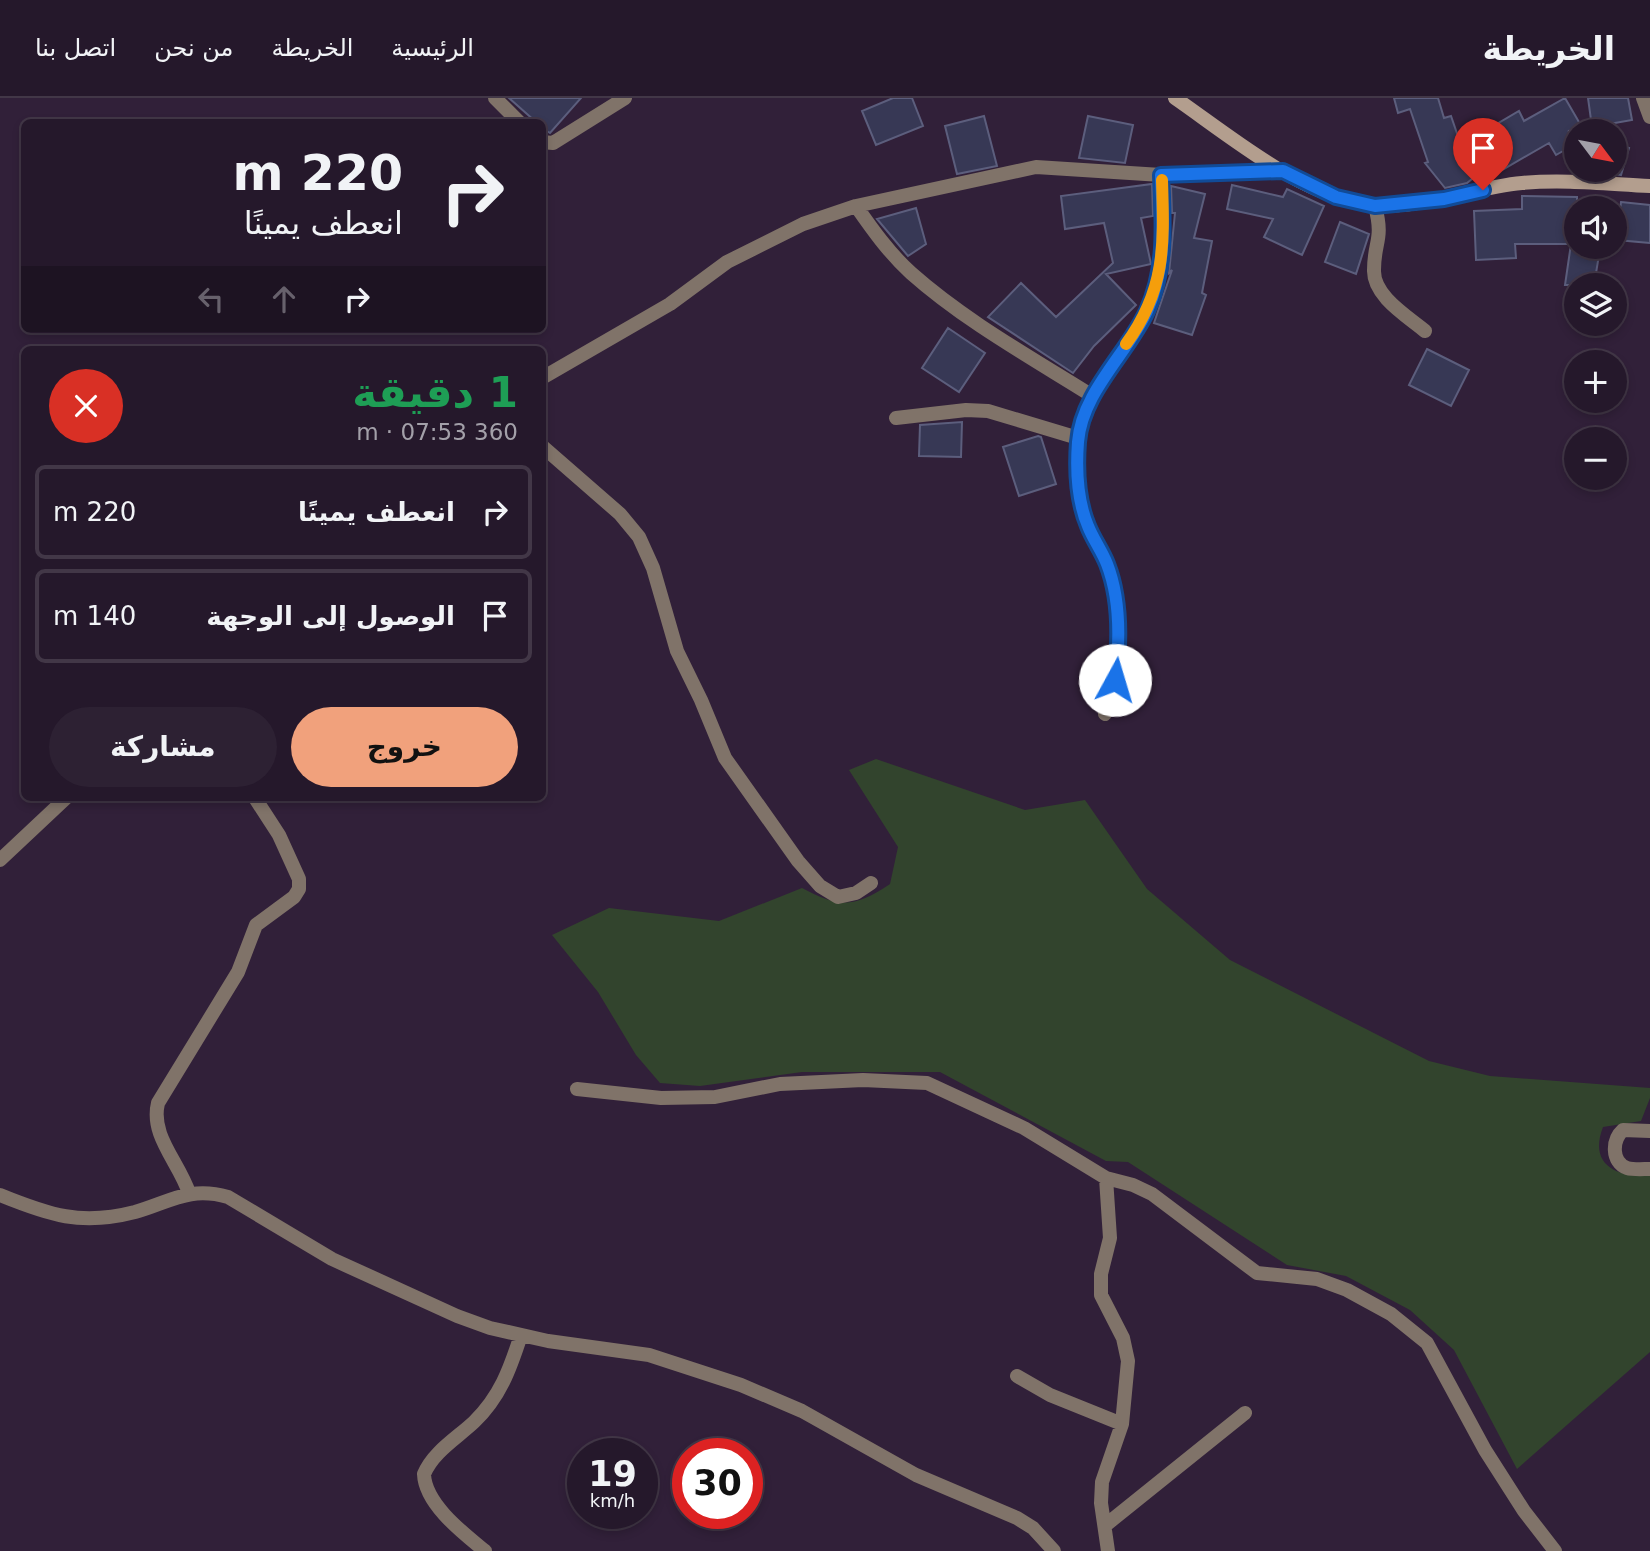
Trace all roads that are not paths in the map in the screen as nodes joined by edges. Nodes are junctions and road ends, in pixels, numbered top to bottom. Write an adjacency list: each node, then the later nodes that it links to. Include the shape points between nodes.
1 (495, 98): 6 (street)
2 (625, 98): 7 (street, via 553,143)
3 (1175, 98): 8 (street)
4 (1643, 98): 5 (street)
5 (1650, 117)
6 (516, 119)
7 (546, 142)
8 (1283, 171): 9 (street); 12 (street, via 1336,197)
9 (1161, 175): 11 (street, via 1036,167); 15 (street, via 1163,257 1155,290 1137,329)
10 (1650, 186): 12 (street, via 1524,183 1444,199)
11 (856, 206): 14 (street, via 803,224 737,256 670,304); 15 (street, via 911,273 990,332)
12 (1375, 206): 13 (street, via 1381,236 1375,281 1397,308)
13 (1425, 331)
14 (546, 376)
15 (1094, 397): 17 (street)
16 (896, 418): 17 (street, via 988,411)
17 (1078, 438): 19 (street, via 1081,504 1107,565 1119,626 1115,680)
18 (546, 449): 23 (street, via 620,514 639,537 677,651 724,758 798,861 820,886 838,897)
19 (1105, 714)
20 (63, 801): 22 (street)
21 (257, 801): 28 (street, via 295,870 299,889 295,897 256,925 238,972 158,1104 155,1126)
22 (0, 860)
23 (871, 883)
24 (577, 1089): 27 (street, via 686,1098 780,1084 927,1083 1024,1128)
25 (1650, 1131): 26 (street, via 1623,1130 1615,1147 1623,1166)
26 (1650, 1169)
27 (1106, 1178): 33 (street, via 1110,1238 1101,1295 1123,1338 1128,1361); 38 (street, via 1152,1194 1257,1273 1317,1279 1347,1290 1391,1314 1427,1343 1485,1450)
28 (189, 1192): 29 (street, via 136,1211 72,1219); 30 (street, via 228,1196 373,1280 457,1316)
29 (0, 1195)
30 (521, 1335): 35 (street, via 510,1370 493,1401 424,1474 428,1492); 36 (street, via 649,1355 741,1385 802,1411 916,1475 1017,1518)
31 (1017, 1376): 33 (street)
32 (1245, 1413): 34 (street)
33 (1122, 1424): 34 (street, via 1102,1482)
34 (1107, 1524): 37 (street)
35 (485, 1551)
36 (1054, 1551)
37 (1108, 1551)
38 (1555, 1551)

